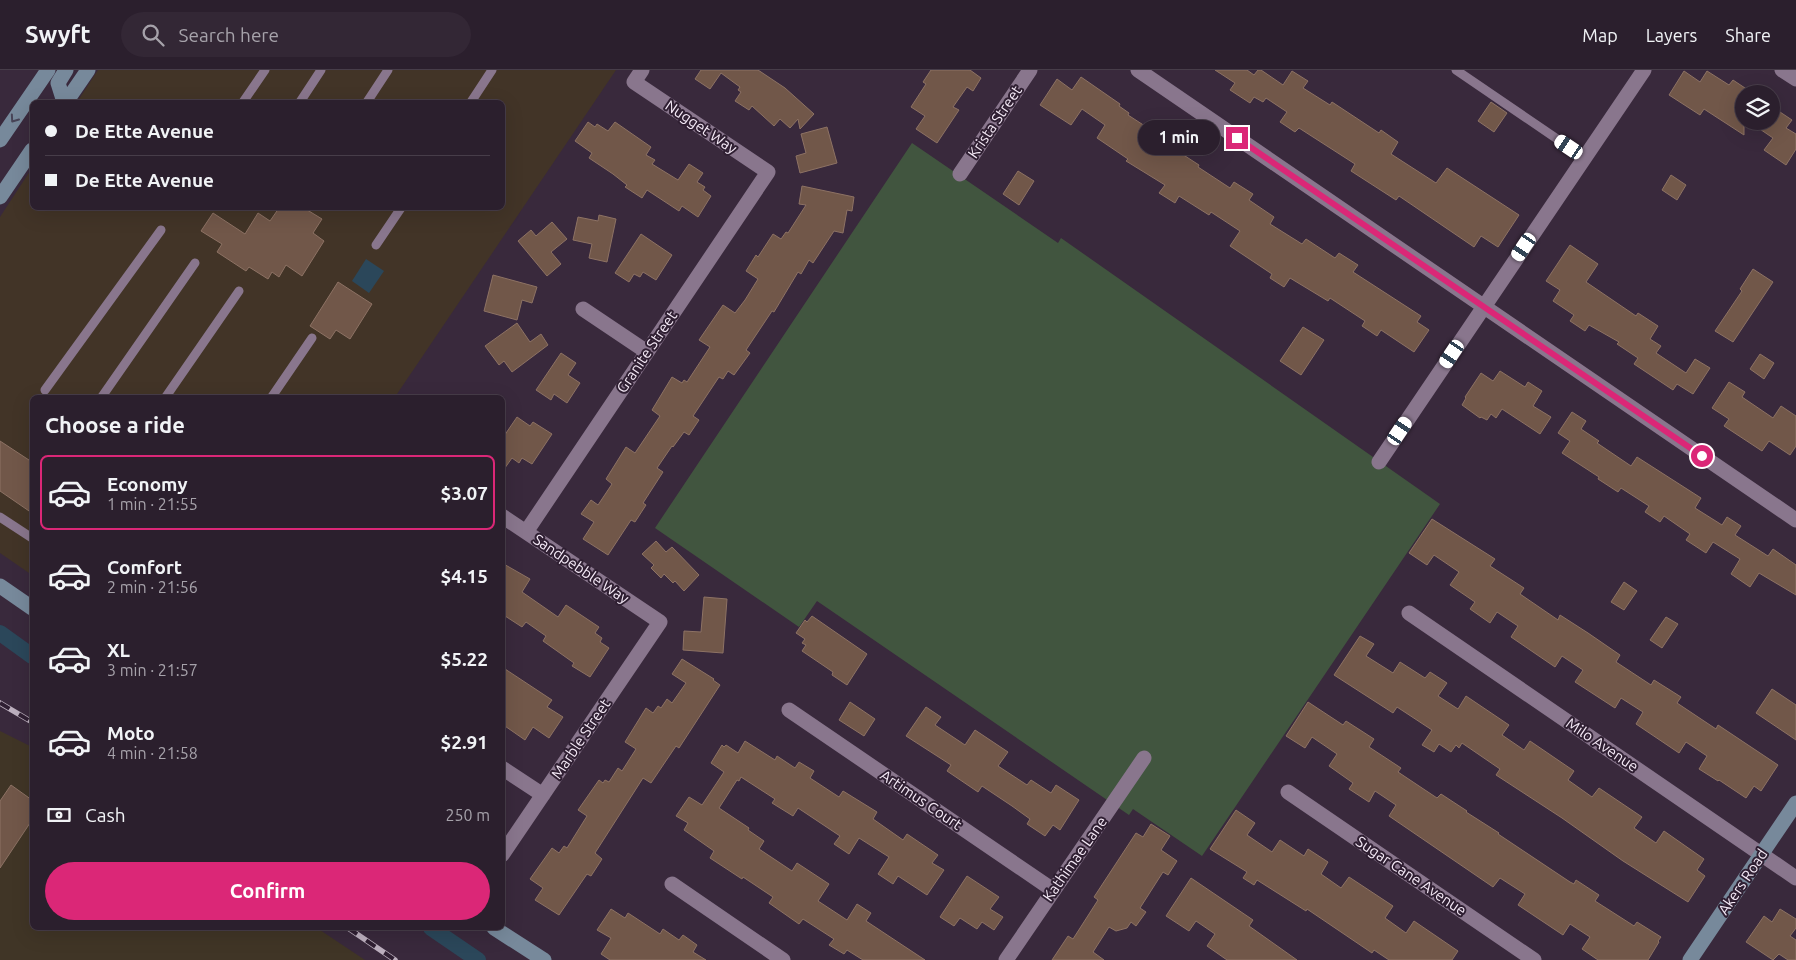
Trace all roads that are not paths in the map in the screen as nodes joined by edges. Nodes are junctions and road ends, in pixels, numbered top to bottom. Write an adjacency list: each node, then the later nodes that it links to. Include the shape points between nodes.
1 (48, 70): 21 (street, one-way to 21)
2 (66, 70): 15 (street, via 58,82)
3 (88, 70): 16 (street)
4 (265, 70): 17 (lane)
5 (321, 70): 18 (lane)
6 (388, 70): 19 (lane)
7 (492, 70): 20 (lane)
8 (1030, 70): 25 (street, Krista Street)
9 (1138, 70): 32 (street)
10 (1456, 70): 23 (lane)
11 (1644, 70): 23 (street)
12 (1782, 70): 14 (street)
13 (638, 76): 24 (street, Nugget Way)
14 (1796, 79)
15 (64, 100)
16 (66, 100)
17 (244, 100)
18 (301, 100)
19 (368, 100)
20 (472, 100)
21 (0, 140)
22 (30, 153): 26 (street)
23 (1585, 158): 32 (street)
24 (768, 172): 35 (street, Granite Street)
25 (960, 174)
26 (0, 197)
27 (400, 210): 29 (lane)
28 (161, 230): 36 (lane)
29 (376, 245)
30 (195, 263): 37 (lane)
31 (239, 291): 38 (lane)
32 (1484, 307): 40 (street); 43 (street)
33 (583, 309): 35 (street)
34 (312, 338): 39 (lane)
35 (647, 352): 44 (street, Granite Street)
36 (45, 390)
37 (103, 395)
38 (167, 395)
39 (273, 395)
40 (1379, 462)
41 (0, 517): 45 (lane)
42 (505, 518): 44 (street, Sandpebble Way)
43 (1796, 520)
44 (526, 532): 49 (street, Sandpebble Way)
45 (30, 537)
46 (0, 586): 47 (street)
47 (30, 607)
48 (1409, 613): 57 (street, Milo Avenue)
49 (660, 622): 54 (street, Marble Street)
50 (790, 710): 60 (street, Artimus Court)
51 (1144, 758): 60 (street, Kathimae Lane)
52 (505, 770): 54 (street)
53 (1288, 792): 65 (street, Sugar Cane Avenue)
54 (543, 795): 56 (street, Marble Street)
55 (1796, 804): 57 (street, Akers Road)
56 (505, 851)
57 (1762, 854): 58 (street, Milo Avenue); 66 (street, Akers Road)
58 (1796, 878)
59 (672, 884): 63 (street)
60 (1053, 890): 64 (street, Kathimae Lane)
61 (497, 930): 62 (street)
62 (544, 960)
63 (783, 960)
64 (1006, 960)
65 (1534, 960)
66 (1690, 960)

